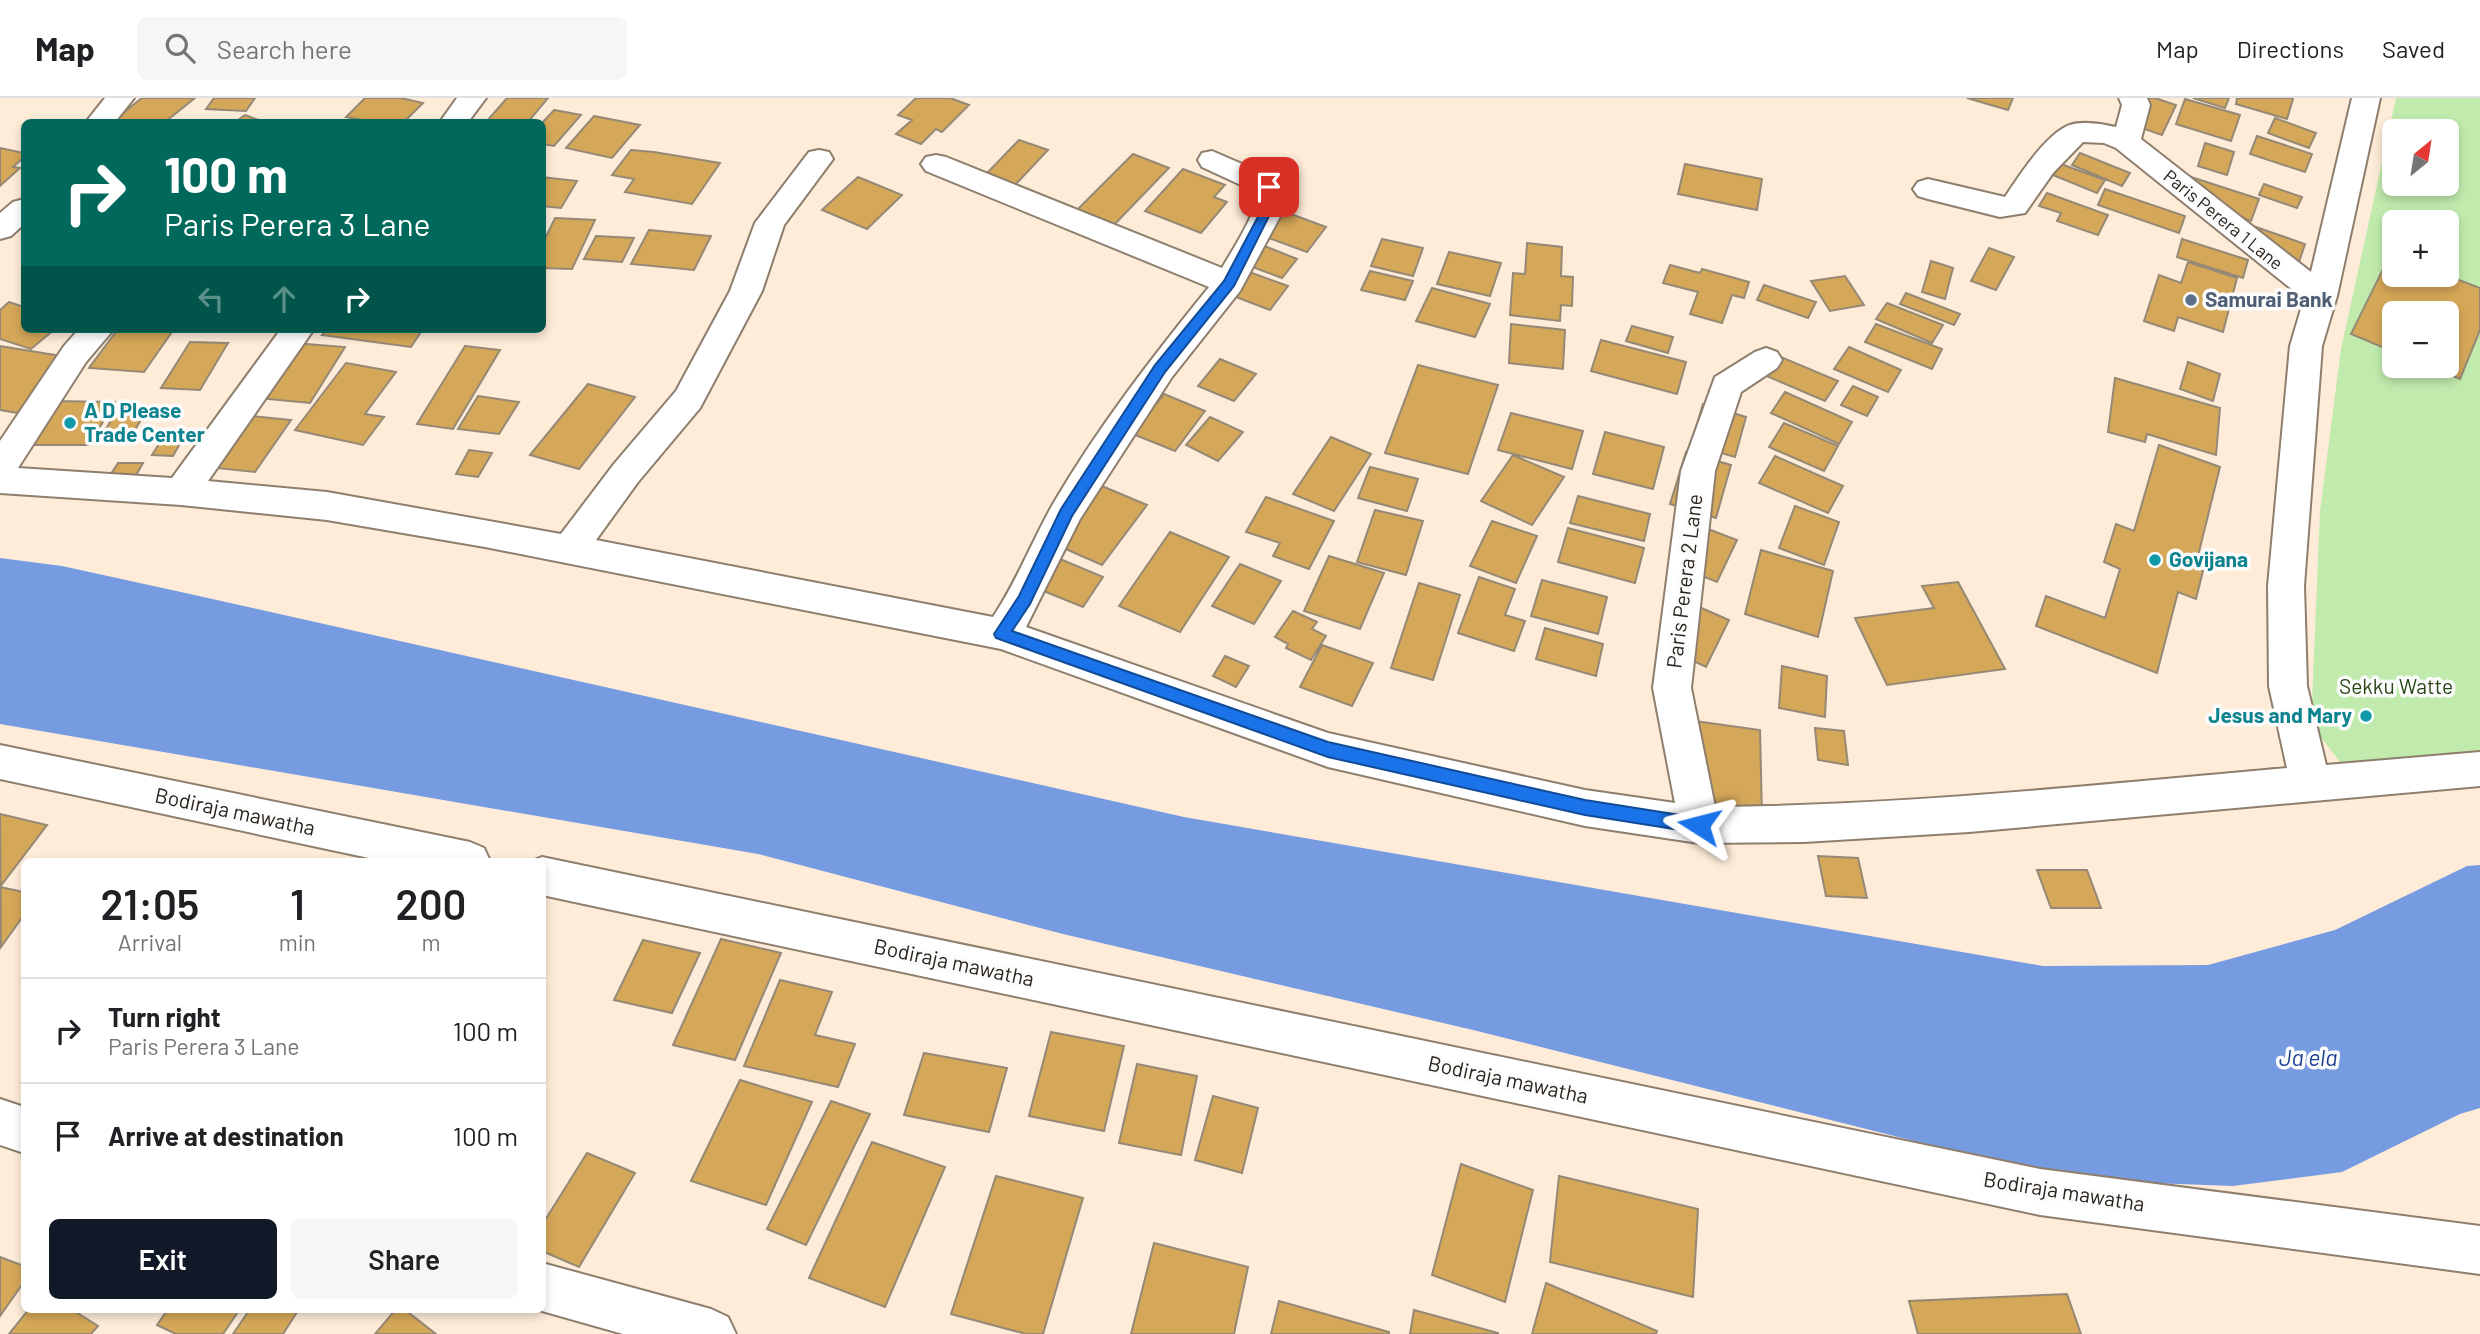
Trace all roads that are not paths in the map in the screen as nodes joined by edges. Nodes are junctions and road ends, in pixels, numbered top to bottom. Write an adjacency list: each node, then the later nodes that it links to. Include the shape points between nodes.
1 (120, 98): 5 (street)
2 (472, 98): 6 (street)
3 (2133, 98): 7 (street, via 2133,125)
4 (2365, 98): 15 (street)
5 (102, 119)
6 (456, 119)
7 (2126, 142): 11 (street, Paris Perera 1 Lane, via 2108,134 2076,133 2045,163 2014,206 2000,207); 15 (street, Paris Perera 1 Lane)
8 (820, 159): 22 (street, via 769,222 746,291 688,399)
9 (1212, 160): 14 (street, via 1269,187 1272,198)
10 (936, 164): 14 (street)
11 (1928, 189)
12 (21, 212): 13 (street)
13 (0, 229)
14 (1229, 283): 23 (street, via 1160,369 1066,513 1024,600)
15 (2322, 296): 26 (street, via 2306,346 2286,586 2288,686)
16 (94, 333): 19 (street, via 75,354)
17 (295, 333): 21 (street)
18 (1766, 360): 27 (street, Paris Perera 2 Lane, via 1727,385 1698,471 1672,688)
19 (0, 468)
20 (0, 480): 21 (street)
21 (181, 492): 22 (street, via 327,506)
22 (568, 551): 23 (street)
23 (1002, 634): 27 (street, via 1328,750 1585,808)
24 (0, 762): 28 (street, Bodiraja mawatha)
25 (2480, 769): 26 (street)
26 (2311, 785): 27 (street, via 1969,814)
27 (1699, 825)
28 (456, 858)
29 (546, 877): 32 (street, Bodiraja mawatha, via 2040,1192)
30 (0, 1122): 31 (street)
31 (21, 1129)
32 (2480, 1250)
33 (546, 1288): 34 (street)
34 (711, 1334)

